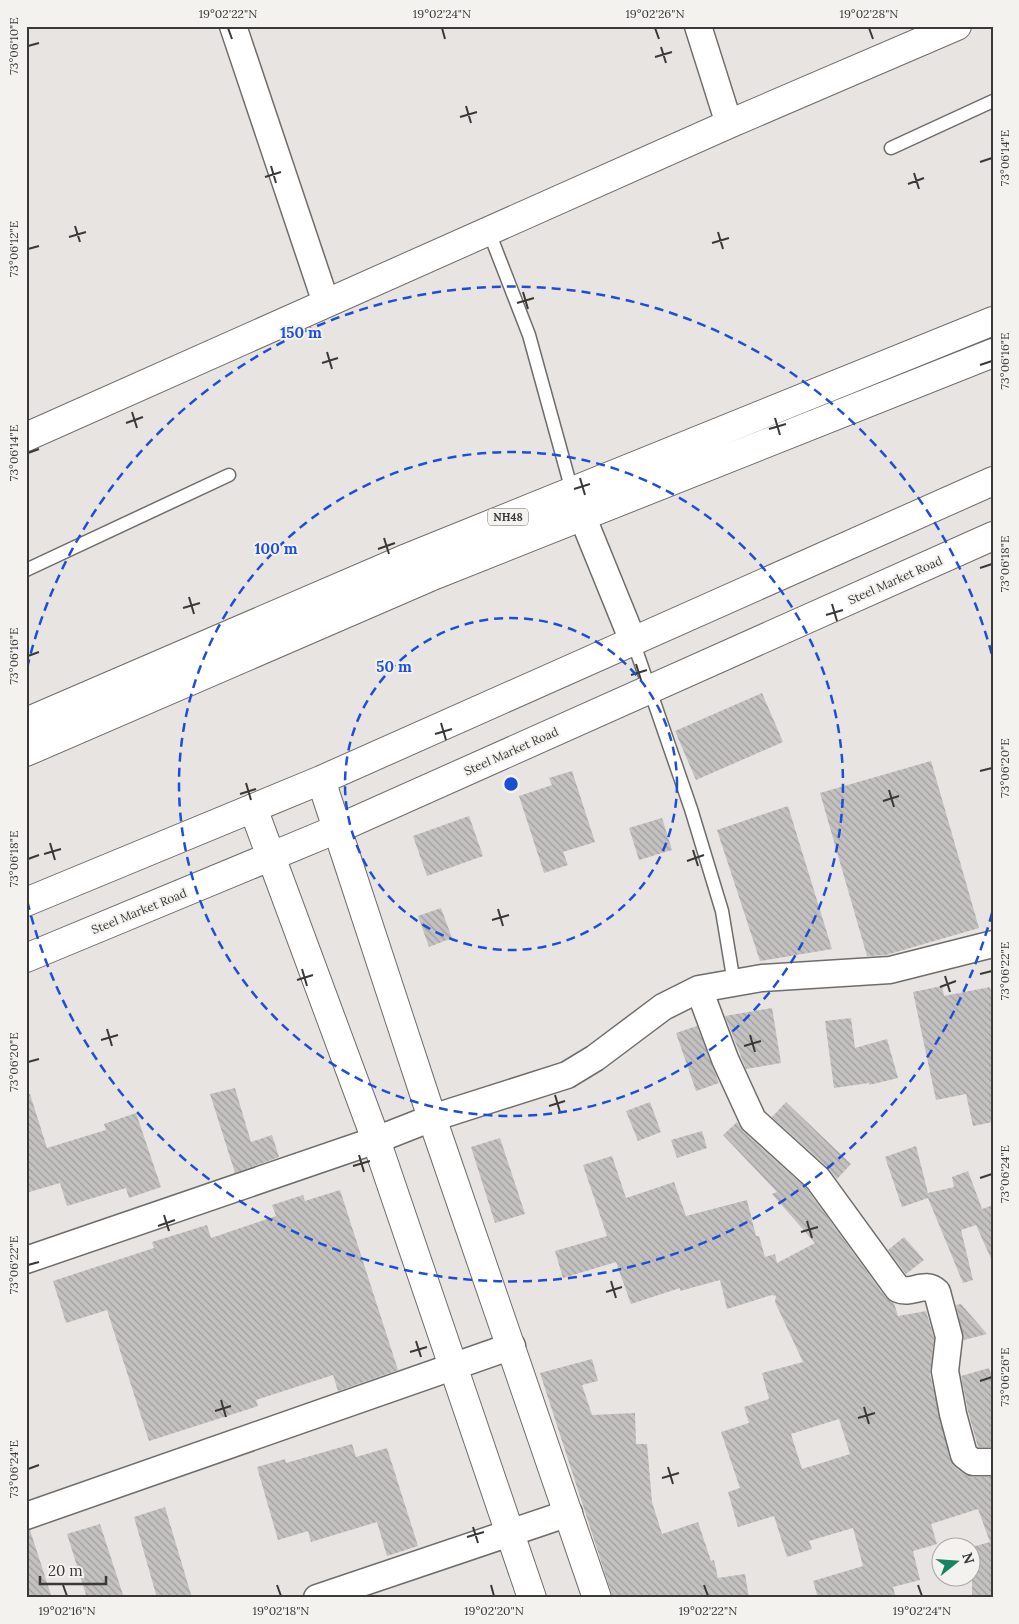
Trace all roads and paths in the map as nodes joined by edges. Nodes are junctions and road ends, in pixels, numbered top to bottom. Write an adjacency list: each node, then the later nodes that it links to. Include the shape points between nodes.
1 (233, 26): 8 (street)
2 (698, 26): 5 (street)
3 (957, 26): 5 (main road)
4 (993, 101): 6 (lane)
5 (729, 124): 7 (main road)
6 (891, 148)
7 (489, 232): 8 (main road); 14 (lane, via 529,336)
8 (326, 303): 11 (main road)
9 (993, 321): 14 (main road, NH48)
10 (993, 353): 15 (main road, NH48)
11 (26, 437)
12 (229, 475): 17 (lane)
13 (993, 481): 18 (main road)
14 (572, 491): 15 (street); 20 (main road, NH48, via 402,560)
15 (582, 516): 18 (street); 21 (main road, NH48, via 435,575)
16 (993, 536): 19 (main road, Steel Market Road)
17 (26, 570)
18 (632, 641): 19 (lane); 22 (main road)
19 (648, 690): 24 (main road, Steel Market Road); 29 (lane, via 691,809 722,911)
20 (26, 722)
21 (26, 752)
22 (321, 780): 23 (main road); 24 (main road)
23 (253, 808): 25 (main road); 26 (main road)
24 (337, 828): 25 (main road, Steel Market Road); 31 (main road)
25 (271, 857): 28 (main road, Steel Market Road); 32 (main road)
26 (26, 902)
27 (993, 944): 29 (street, via 890,970 762,978)
28 (26, 958)
29 (734, 983): 30 (street)
30 (699, 989): 31 (street, via 663,1007 595,1058 567,1074); 36 (street, via 725,1059 754,1120 818,1179 898,1289 904,1292 925,1286 937,1292 949,1337 945,1371 964,1455 973,1462)
31 (432, 1118): 32 (street); 34 (main road)
32 (376, 1140): 33 (street); 35 (main road)
33 (26, 1260)
34 (512, 1346): 35 (street); 37 (main road)
35 (454, 1368): 38 (street); 39 (main road)
36 (993, 1462)
37 (569, 1513): 39 (street); 42 (main road)
38 (26, 1516)
39 (510, 1534): 40 (street); 41 (main road)
40 (317, 1598)
41 (532, 1598)
42 (597, 1598)

